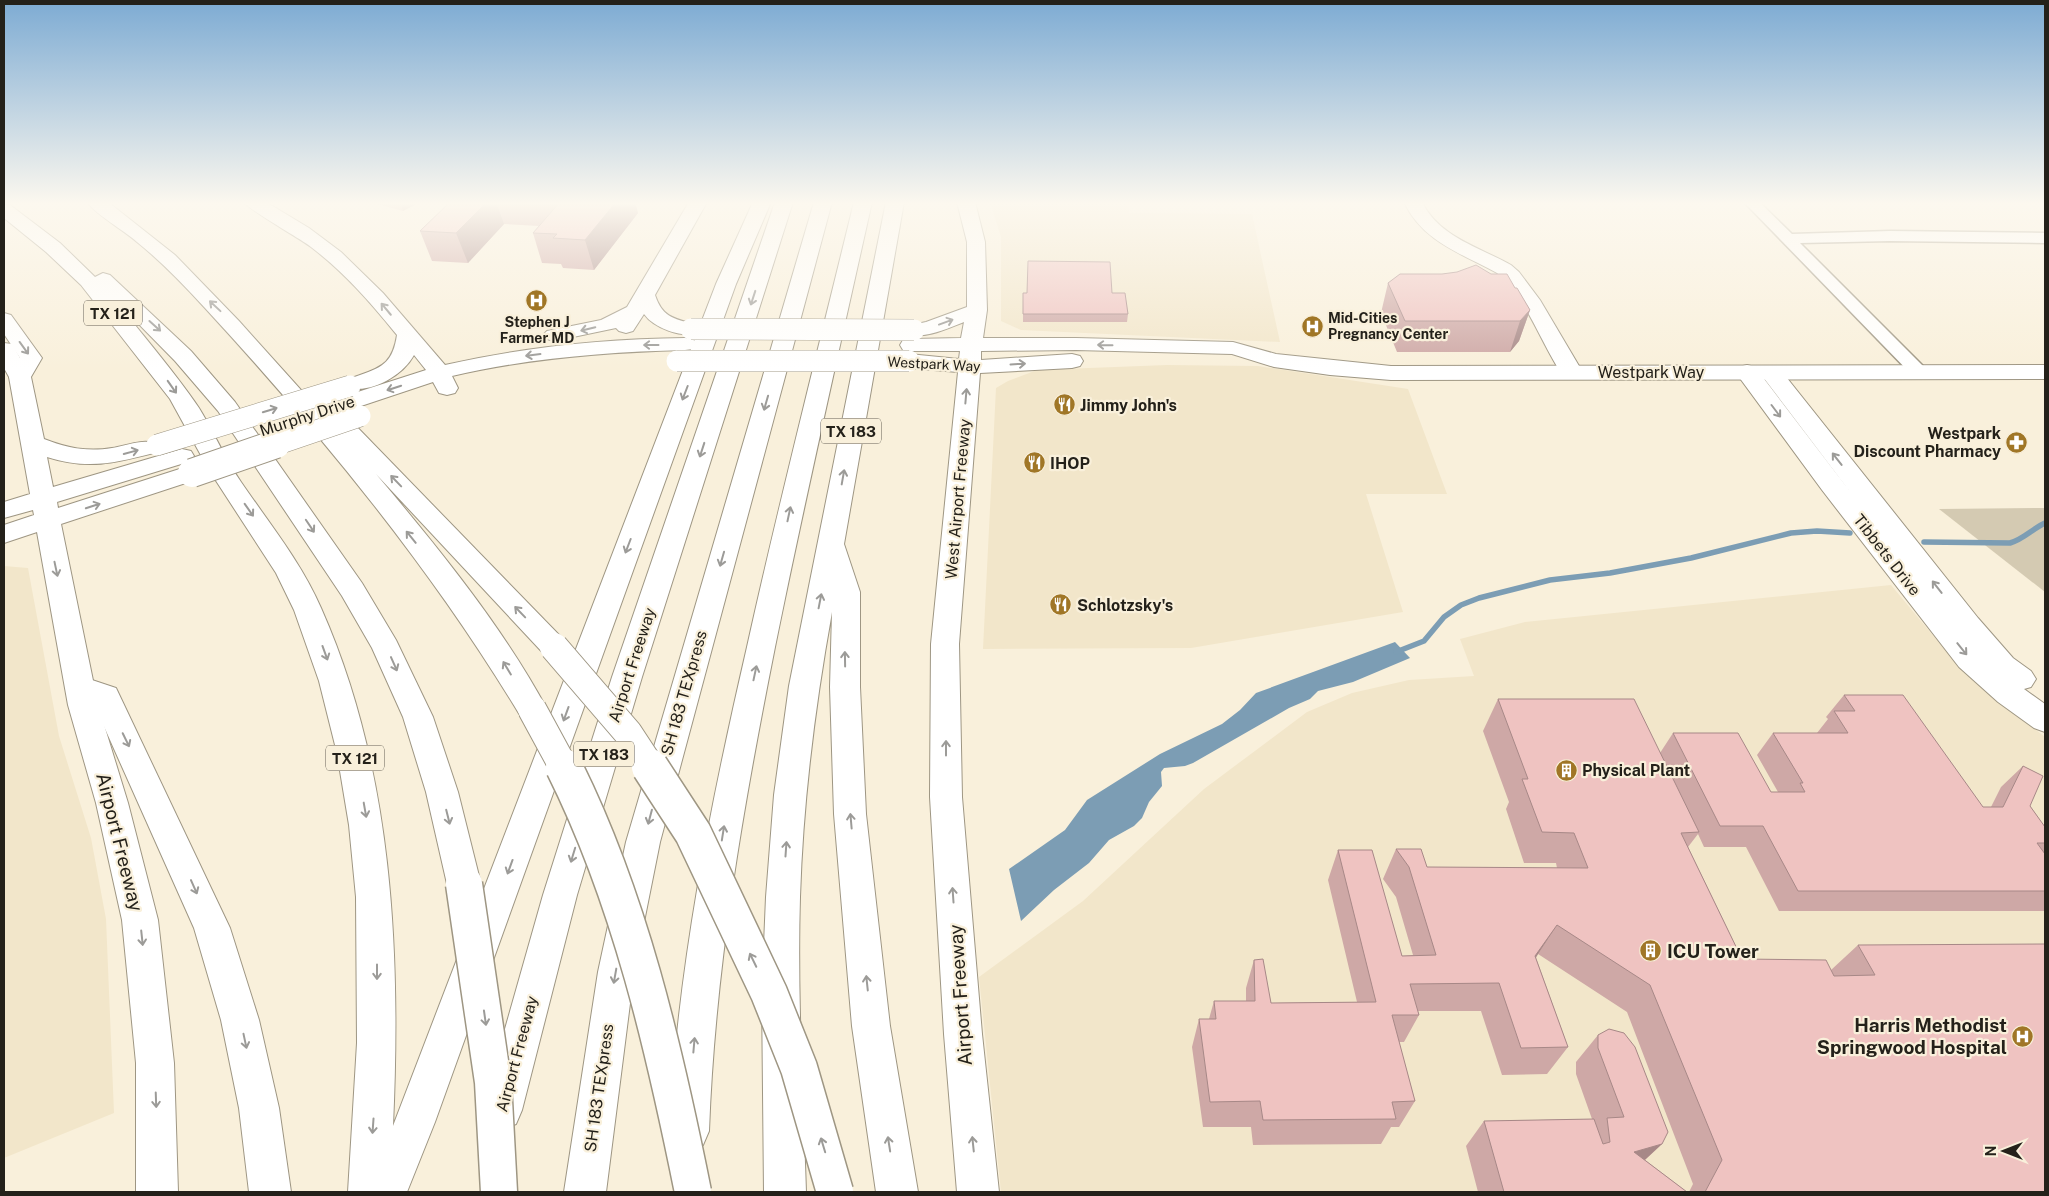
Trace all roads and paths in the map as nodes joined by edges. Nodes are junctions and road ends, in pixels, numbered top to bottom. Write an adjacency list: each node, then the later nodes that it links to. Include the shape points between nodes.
1 (63, 258): 44 (main road, TX 121, one-way to 44, via 81,273 169,382 192,416 221,470 270,540 308,608 331,670 352,740 367,824 377,923 376,1077)
2 (81, 258): 47 (main road, one-way to 47, bridge, via 206,379 263,456 386,647 418,716 442,792 464,884 494,1082)
3 (168, 258): 18 (main road, one-way to 3)
4 (334, 258): 19 (main road, one-way to 4, via 375,295)
5 (665, 258): 14 (main road)
6 (737, 258): 45 (main road, one-way to 45, via 416,1122)
7 (766, 258): 46 (main road, Airport Freeway / TX 183, one-way to 46, via 630,668 560,896 508,1081)
8 (807, 258): 48 (main road, SH 183 TEXpress, one-way to 48, via 643,842 616,972)
9 (850, 258): 49 (main road, one-way to 9, via 690,1094 700,975 732,780 791,505)
10 (884, 258): 36 (main road, TX 183, one-way to 10)
11 (976, 258): 15 (main road, West Airport Freeway)
12 (1484, 258): 25 (main road, via 1505,269 1519,282)
13 (1806, 258): 28 (street)
14 (644, 293): 16 (main road); 20 (main road, via 648,308)
15 (977, 310): 21 (main road, one-way to 15, via 930,328); 24 (main road, West Airport Freeway)
16 (633, 312): 19 (main road, one-way to 19, via 608,325 582,331 448,352); 23 (main road)
17 (4, 319): 29 (main road, one-way to 29, via 31,358)
18 (247, 343): 50 (main road, one-way to 18, bridge, via 653,1016 605,865 580,802 532,710 504,662 437,568 336,442); 52 (main road, one-way to 18, bridge, via 799,1068 769,993 693,833 628,733 554,647 274,350)
19 (415, 343): 30 (main road); 31 (main road)
20 (684, 345): 21 (main road, Westpark Way, bridge); 21 (main road, bridge); 23 (main road, Westpark Way)
21 (911, 345): 24 (main road, Westpark Way)
22 (4, 349): 29 (main road, Airport Freeway)
23 (613, 355): 30 (main road, Murphy Drive, via 546,370)
24 (970, 356): 25 (main road, Westpark Way, via 1233,361 1258,357 1391,373); 41 (main road, West Airport Freeway, one-way to 24, via 945,644)
25 (1571, 371): 26 (main road, Westpark Way)
26 (1759, 372): 28 (main road, Westpark Way); 37 (main road, Tibbets Drive, via 1831,484)
27 (2045, 372): 28 (main road, Westpark Way)
28 (1920, 373)
29 (20, 377): 32 (main road, Airport Freeway)
30 (444, 381): 31 (main road, Murphy Drive)
31 (353, 402): 32 (main road, one-way to 31, bridge, via 63,455 86,459 114,456); 33 (main road, Murphy Drive, bridge, via 187,465)
32 (33, 443): 33 (main road, Airport Freeway)
33 (45, 509): 34 (main road, Murphy Drive); 35 (main road, Murphy Drive); 38 (main road, Airport Freeway, one-way to 38)
34 (4, 510)
35 (4, 534)
36 (831, 542): 51 (main road, TX 183, one-way to 36, via 781,992 785,860 804,686); 53 (main road, one-way to 36, via 871,1026 850,814 845,686 846,592)
37 (1955, 625): 39 (main road, Tibbets Drive); 40 (main road, Tibbets Drive, one-way to 40, via 1969,659)
38 (80, 687): 42 (main road, Airport Freeway, one-way to 42, via 140,920 155,1063); 43 (main road, one-way to 43, via 104,696 212,928 240,1020 259,1108)
39 (2045, 698)
40 (2045, 720)
41 (946, 797): 54 (main road, Airport Freeway, one-way to 41, via 962,1034)
42 (157, 1192)
43 (270, 1192)
44 (369, 1192)
45 (386, 1192)
46 (482, 1192)
47 (499, 1192)
48 (585, 1192)
49 (688, 1192)
50 (693, 1192)
51 (785, 1192)
52 (835, 1192)
53 (896, 1192)
54 (978, 1192)

